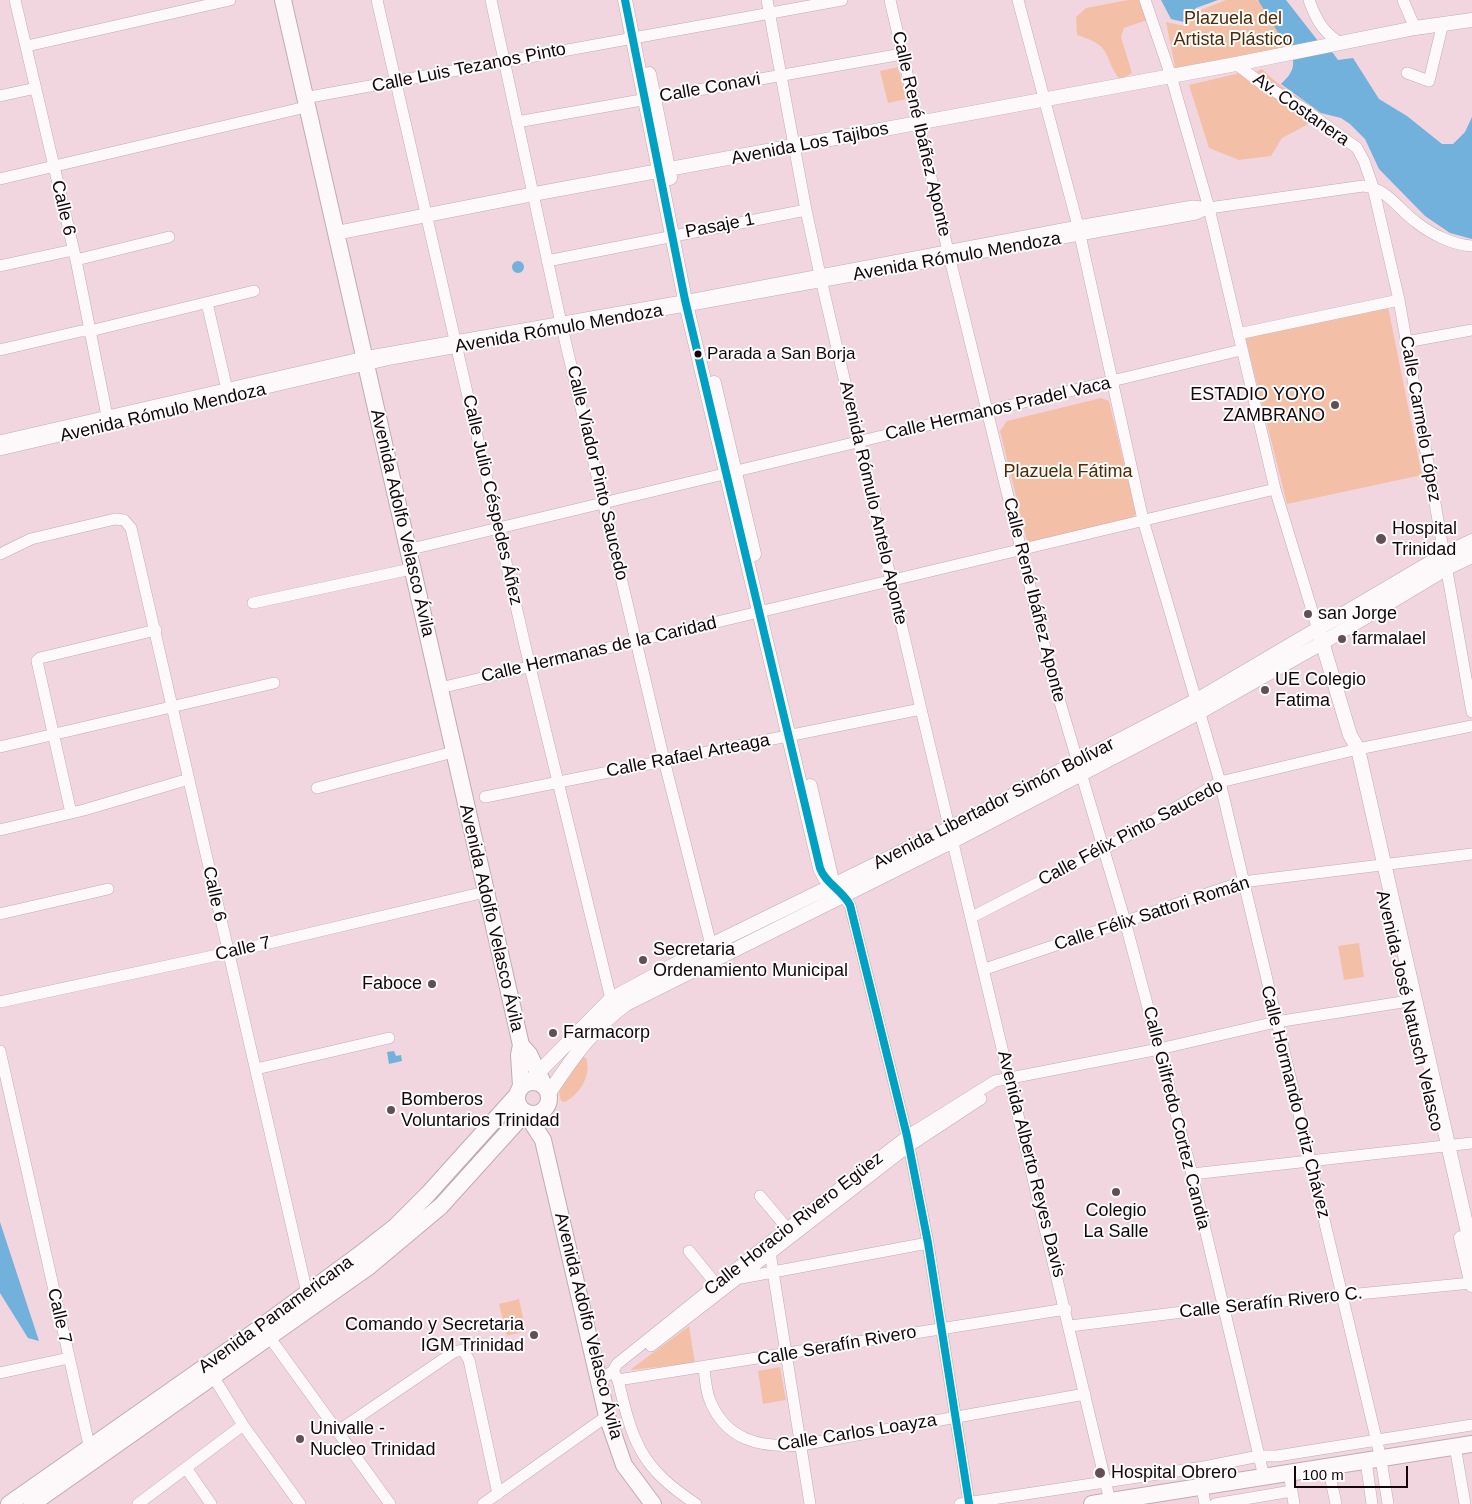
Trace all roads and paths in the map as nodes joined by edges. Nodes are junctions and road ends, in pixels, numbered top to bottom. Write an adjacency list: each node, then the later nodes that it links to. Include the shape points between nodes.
1 (15, 0): 21 (street, Calle 6)
2 (230, 0): 21 (street)
3 (283, 0): 33 (highway, Avenida Adolfo Velasco Ávila)
4 (377, 0): 28 (street, Calle Julio Céspedes Áñez)
5 (490, 0): 23 (street, Calle Viador Pinto Saucedo)
6 (625, 0): 19 (main road)
7 (634, 0): 19 (main road)
8 (767, 0): 15 (street, Avenida Rómulo Antelo Aponte)
9 (842, 0): 15 (street, Calle Luis Tezanos Pinto)
10 (890, 0): 22 (street, Calle René Ibáñez Aponte)
11 (1018, 0): 32 (street, Calle Hormando Ortiz Chávez)
12 (1145, 0): 27 (street)
13 (1309, 0): 20 (street, via 1318,24)
14 (1403, 0): 18 (street)
15 (770, 14): 19 (street, Calle Luis Tezanos Pinto); 26 (street, Avenida Rómulo Antelo Aponte)
16 (1472, 20): 17 (main road, Avenida Los Tajibos)
17 (1443, 23): 18 (main road, Avenida Los Tajibos); 25 (street, via 1428,81)
18 (1415, 28): 20 (main road, Avenida Los Tajibos)
19 (637, 37): 23 (street, Calle Luis Tezanos Pinto); 31 (main road)
20 (1338, 42): 24 (main road, Avenida Los Tajibos)
21 (27, 46): 29 (street, Calle 6)
22 (902, 54): 26 (street, Calle Conavi); 35 (street, Calle René Ibáñez Aponte)
23 (503, 61): 28 (street, Calle Luis Tezanos Pinto); 34 (street, Calle Viador Pinto Saucedo)
24 (1236, 64): 27 (main road, Avenida Los Tajibos); 40 (street, Av. Costanera, via 1357,148)
25 (1407, 73)
26 (781, 76): 31 (street, Calle Conavi); 36 (street, Avenida Rómulo Antelo Aponte)
27 (1171, 76): 32 (main road, Avenida Los Tajibos); 42 (street)
28 (395, 82): 33 (street, Calle Luis Tezanos Pinto); 44 (street, Calle Julio Céspedes Áñez)
29 (36, 88): 30 (street); 37 (street, Calle 6)
30 (0, 96)
31 (650, 99): 34 (street, Calle Conavi); 38 (main road)
32 (1046, 100): 35 (main road, Avenida Los Tajibos); 45 (street, Calle Hormando Ortiz Chávez)
33 (305, 102): 37 (street, Calle Luis Tezanos Pinto); 46 (highway, Avenida Adolfo Velasco Ávila)
34 (517, 122): 41 (street, Calle Viador Pinto Saucedo)
35 (919, 124): 36 (main road, Avenida Los Tajibos); 51 (street, Calle René Ibáñez Aponte)
36 (794, 148): 38 (main road, Avenida Los Tajibos); 43 (street, Avenida Rómulo Antelo Aponte)
37 (53, 167): 39 (street, Calle Luis Tezanos Pinto); 50 (street, Calle 6)
38 (664, 171): 41 (main road, Avenida Los Tajibos); 47 (main road)
39 (0, 179)
40 (1373, 187): 42 (street, Avenida Rómulo Mendoza); 49 (street, via 1389,197 1416,223 1463,246); 56 (street, Calle Carmelo López)
41 (534, 194): 44 (main road, Avenida Los Tajibos); 52 (street, Calle Viador Pinto Saucedo)
42 (1209, 208): 45 (street, Avenida Rómulo Mendoza, via 1196,214); 62 (street)
43 (806, 210): 47 (street, Pasaje 1); 54 (street, Avenida Rómulo Antelo Aponte)
44 (425, 215): 46 (main road, Avenida Los Tajibos); 64 (street, Calle Julio Céspedes Áñez)
45 (1079, 230): 51 (street, Avenida Rómulo Mendoza); 68 (street, Calle Hormando Ortiz Chávez)
46 (336, 233): 67 (highway, Avenida Adolfo Velasco Ávila)
47 (677, 235): 52 (street, Pasaje 1); 57 (main road)
48 (169, 237): 50 (street)
49 (1472, 246)
50 (74, 255): 53 (street); 61 (street, Calle 6)
51 (949, 255): 54 (street, Avenida Rómulo Mendoza); 70 (street, Calle René Ibáñez Aponte)
52 (547, 261): 59 (street, Calle Viador Pinto Saucedo)
53 (0, 266)
54 (821, 278): 57 (street, Avenida Rómulo Mendoza); 73 (street, Avenida Rómulo Antelo Aponte)
55 (254, 291): 58 (street)
56 (1399, 300): 62 (street); 63 (street, Calle Carmelo López)
57 (690, 302): 59 (street, Avenida Rómulo Mendoza); 75 (main road)
58 (207, 304): 61 (street); 69 (street)
59 (562, 325): 64 (street, Avenida Rómulo Mendoza); 77 (street, Calle Viador Pinto Saucedo)
60 (1472, 330): 63 (street)
61 (90, 331): 65 (street); 71 (street, Calle 6)
62 (1238, 334): 66 (street)
63 (1406, 342): 85 (street, Calle Carmelo López)
64 (457, 344): 67 (street, Avenida Rómulo Mendoza); 79 (street, Calle Julio Céspedes Áñez)
65 (0, 350)
66 (1241, 350): 68 (street, Calle Hermanos Pradel Vaca); 76 (street)
67 (365, 361): 69 (street, Avenida Rómulo Mendoza); 81 (highway, Avenida Adolfo Velasco Ávila)
68 (1112, 383): 70 (street, Calle Hermanos Pradel Vaca); 78 (street, Calle Hormando Ortiz Chávez)
69 (227, 393): 71 (street, Avenida Rómulo Mendoza); 74 (street, Avenida Rómulo Mendoza)
70 (986, 410): 73 (street, Calle Hermanos Pradel Vaca); 82 (street, Calle René Ibáñez Aponte)
71 (108, 416): 72 (street, Avenida Rómulo Mendoza)
72 (0, 441)
73 (859, 441): 75 (street, Calle Hermanos Pradel Vaca); 87 (street, Avenida Rómulo Antelo Aponte)
74 (0, 450)
75 (730, 472): 77 (street, Calle Hermanos Pradel Vaca); 89 (main road)
76 (1275, 489): 78 (street, Calle Hermanas de la Caridad); 91 (street)
77 (604, 502): 79 (street, Calle Hermanos Pradel Vaca); 92 (street, Calle Viador Pinto Saucedo)
78 (1143, 520): 82 (street, Calle Hermanas de la Caridad); 96 (street, Calle Hormando Ortiz Chávez)
79 (498, 527): 81 (street, Calle Hermanos Pradel Vaca); 93 (street, Calle Julio Céspedes Áñez)
80 (1472, 542): 85 (main road, Avenida Libertador Simón Bolívar)
81 (407, 550): 86 (highway, Avenida Adolfo Velasco Ávila)
82 (1022, 550): 87 (street, Calle Hermanas de la Caridad); 107 (street, Calle René Ibáñez Aponte, via 1051,672)
83 (0, 554): 90 (street, Calle 6, via 31,539 115,519 124,520 128,524)
84 (1472, 556): 85 (main road, Avenida Libertador Simón Bolívar)
85 (1446, 561): 91 (main road, Avenida Libertador Simón Bolívar); 99 (street, Calle Carmelo López)
86 (412, 569): 88 (street); 95 (highway, Avenida Adolfo Velasco Ávila)
87 (892, 581): 89 (street, Calle Hermanas de la Caridad); 98 (street, Avenida Rómulo Antelo Aponte)
88 (253, 603)
89 (763, 611): 92 (street, Calle Hermanas de la Caridad); 102 (main road)
90 (156, 630): 97 (street, Calle 6); 101 (street, via 40,658 37,662)
91 (1320, 637): 96 (main road, Avenida Libertador Simón Bolívar); 104 (main road, Avenida José Natusch Velasco)
92 (637, 642): 93 (street, Calle Hermanas de la Caridad); 106 (street, Calle Viador Pinto Saucedo)
93 (530, 667): 95 (street, Calle Hermanas de la Caridad); 109 (street, Calle Julio Céspedes Áñez)
94 (274, 683): 97 (street)
95 (440, 688): 105 (highway, Avenida Adolfo Velasco Ávila)
96 (1198, 706): 107 (main road, Avenida Libertador Simón Bolívar); 110 (street, Calle Hormando Ortiz Chávez)
97 (173, 707): 101 (street); 108 (street, Calle 6)
98 (921, 710): 102 (street, Calle Rafael Arteaga); 115 (street, Avenida Rómulo Antelo Aponte)
99 (1472, 712)
100 (1472, 726): 104 (street, Calle Félix Pinto Saucedo)
101 (54, 734): 103 (street); 113 (street)
102 (793, 736): 106 (street, Calle Rafael Arteaga); 120 (main road, via 820,868)
103 (0, 747)
104 (1353, 750): 110 (street, Calle Félix Pinto Saucedo); 118 (main road, Avenida José Natusch Velasco)
105 (453, 752): 111 (street); 122 (highway, Avenida Adolfo Velasco Ávila)
106 (664, 760): 109 (street, Calle Rafael Arteaga); 127 (street, Calle Viador Pinto Saucedo)
107 (1079, 767): 115 (main road, Avenida Libertador Simón Bolívar); 116 (street, Calle Gilfredo Cortez Candia)
108 (189, 779): 113 (street); 128 (street, Calle 6)
109 (557, 782): 112 (street, Calle Rafael Arteaga); 130 (street, Calle Julio Céspedes Áñez)
110 (1220, 782): 116 (street, Calle Félix Pinto Saucedo); 119 (street, Calle Hormando Ortiz Chávez)
111 (317, 788)
112 (485, 797)
113 (70, 814): 114 (street)
114 (0, 830)
115 (951, 834): 120 (main road, Avenida Libertador Simón Bolívar); 123 (main road, Avenida Libertador Simón Bolívar); 125 (street, Avenida Alberto Reyes Davis)
116 (1104, 849): 125 (street, Calle Félix Pinto Saucedo); 126 (street, Calle Gilfredo Cortez Candia)
117 (1472, 854): 118 (street, Calle Félix Sattori Román)
118 (1379, 866): 119 (street, Calle Félix Sattori Román); 131 (main road, Avenida José Natusch Velasco)
119 (1242, 882): 126 (street, Calle Félix Sattori Román); 133 (street, Calle Hormando Ortiz Chávez)
120 (833, 885): 123 (street); 127 (main road, Avenida Libertador Simón Bolívar)
121 (108, 889): 124 (street)
122 (485, 892): 128 (street, Calle 7); 135 (highway, Avenida Adolfo Velasco Ávila)
123 (845, 896): 140 (main road, Avenida Libertador Simón Bolívar, via 626,1004 587,1040 557,1078); 144 (street, via 850,905)
124 (0, 914)
125 (972, 917): 129 (street, Avenida Alberto Reyes Davis)
126 (1125, 921): 129 (street, Calle Félix Sattori Román); 136 (street, Calle Gilfredo Cortez Candia)
127 (711, 945): 130 (main road, Avenida Libertador Simón Bolívar)
128 (227, 953): 132 (street, Calle 7); 138 (street, Calle 6)
129 (984, 969): 139 (street, Avenida Alberto Reyes Davis)
130 (611, 999): 140 (main road, Avenida Libertador Simón Bolívar)
131 (1411, 1000): 133 (street, Calle Horacio Rivero Egüez); 146 (main road, Avenida José Natusch Velasco)
132 (0, 1002)
133 (1276, 1022): 136 (street, Calle Horacio Rivero Egüez); 147 (street, Calle Hormando Ortiz Chávez)
134 (389, 1038): 138 (street)
135 (521, 1045): 140 (highway, Avenida Adolfo Velasco Ávila, via 529,1054); 140 (highway, Avenida Adolfo Velasco Ávila, via 519,1055)
136 (1159, 1049): 139 (street, Calle Horacio Rivero Egüez); 148 (street, Calle Gilfredo Cortez Candia)
137 (0, 1051): 167 (street, Calle 7)
138 (256, 1070): 159 (street, Calle 6)
139 (1011, 1078): 144 (street, Calle Horacio Rivero Egüez); 162 (street, Avenida Alberto Reyes Davis)
140 (533, 1085): 141 (highway, Avenida Adolfo Velasco Ávila, via 518,1105); 141 (highway, via 549,1104); 159 (highway, Avenida Panamericana, via 396,1226)
141 (533, 1112): 142 (highway, Avenida Panamericana); 143 (highway, Avenida Adolfo Velasco Ávila, via 534,1126)
142 (506, 1136): 143 (highway, via 529,1131); 165 (highway, Avenida Panamericana, via 441,1206 406,1237)
143 (543, 1140): 170 (highway, Avenida Adolfo Velasco Ávila)
144 (908, 1142): 150 (street, Calle Horacio Rivero Egüez); 151 (street); 152 (street, Calle Horacio Rivero Egüez)
145 (1472, 1143): 146 (street)
146 (1444, 1146): 147 (street); 153 (main road, Avenida José Natusch Velasco); 158 (main road, Avenida José Natusch Velasco)
147 (1310, 1160): 148 (street); 160 (street, Calle Hormando Ortiz Chávez)
148 (1192, 1174): 161 (street, Calle Gilfredo Cortez Candia)
149 (760, 1196): 150 (street)
150 (787, 1228): 152 (street, Calle Horacio Rivero Egüez)
151 (928, 1243): 155 (street); 164 (street)
152 (769, 1247): 155 (street); 156 (street, Calle Horacio Rivero Egüez)
153 (1472, 1250)
154 (689, 1251): 157 (street)
155 (774, 1271): 156 (street); 166 (street)
156 (736, 1274): 157 (street, Calle Horacio Rivero Egüez); 170 (street, Calle Horacio Rivero Egüez)
157 (716, 1284): 170 (street, Calle Horacio Rivero Egüez, via 617,1364)
158 (1472, 1284): 160 (street, Calle Serafín Rivero C.)
159 (307, 1293): 182 (highway, Avenida Panamericana)
160 (1341, 1296): 161 (street, Calle Serafín Rivero C.); 178 (street, Calle Hormando Ortiz Chávez)
161 (1223, 1307): 163 (street, Calle Serafín Rivero C.); 183 (street, Calle Gilfredo Cortez Candia)
162 (1066, 1309): 163 (street, Avenida Alberto Reyes Davis); 164 (street, Calle Serafín Rivero)
163 (1070, 1326): 172 (street, Avenida Alberto Reyes Davis)
164 (942, 1328): 166 (street, Calle Serafín Rivero); 174 (street)
165 (270, 1338): 171 (highway, Avenida Panamericana); 177 (street)
166 (788, 1355): 168 (street, Calle Serafín Rivero); 180 (street)
167 (69, 1358): 169 (street); 182 (street, Calle 7)
168 (704, 1368): 170 (street, Calle Serafín Rivero); 180 (street, Calle Carlos Loayza, via 709,1397 716,1411 742,1438 764,1446)
169 (0, 1373)
170 (610, 1377): 173 (highway, Avenida Adolfo Velasco Ávila); 203 (street, via 638,1448 666,1482)
171 (214, 1378): 175 (street); 182 (highway, Avenida Panamericana)
172 (1085, 1394): 174 (street, Calle Carlos Loayza); 189 (street, Avenida Alberto Reyes Davis)
173 (607, 1416): 192 (street); 202 (highway, Avenida Adolfo Velasco Ávila, via 624,1465)
174 (956, 1418): 180 (street, Calle Carlos Loayza); 194 (street)
175 (243, 1425): 186 (street); 199 (street)
176 (1472, 1425): 178 (street)
177 (338, 1431): 192 (street, via 454,1352 463,1350 469,1360); 200 (street)
178 (1375, 1440): 183 (street); 184 (street, Calle Hormando Ortiz Chávez)
179 (1472, 1444): 181 (highway)
180 (801, 1445): 204 (street)
181 (1455, 1446): 184 (highway); 212 (street)
182 (91, 1455): 195 (highway, Avenida Panamericana); 196 (highway, Avenida Panamericana)
183 (1259, 1456): 188 (street, Calle Gilfredo Cortez Candia); 189 (street)
184 (1373, 1460): 185 (highway); 210 (street); 211 (street, Calle Hormando Ortiz Chávez)
185 (1328, 1466): 187 (highway); 209 (street)
186 (186, 1468): 197 (street); 198 (street)
187 (1289, 1473): 188 (highway); 190 (street)
188 (1264, 1477): 191 (highway)
189 (1105, 1481): 193 (street, Avenida Alberto Reyes Davis); 194 (street)
190 (1292, 1491): 207 (street); 208 (street)
191 (1198, 1493): 193 (highway); 206 (street)
192 (498, 1494): 201 (street)
193 (1110, 1501): 205 (highway)
194 (965, 1503)
195 (9, 1504)
196 (32, 1504)
197 (138, 1504)
198 (211, 1504)
199 (300, 1504)
200 (390, 1504)
201 (483, 1504)
202 (654, 1504)
203 (696, 1504)
204 (810, 1504)
205 (1092, 1504)
206 (1205, 1504)
207 (1215, 1504)
208 (1294, 1504)
209 (1336, 1504)
210 (1372, 1504)
211 (1388, 1504)
212 (1466, 1504)

